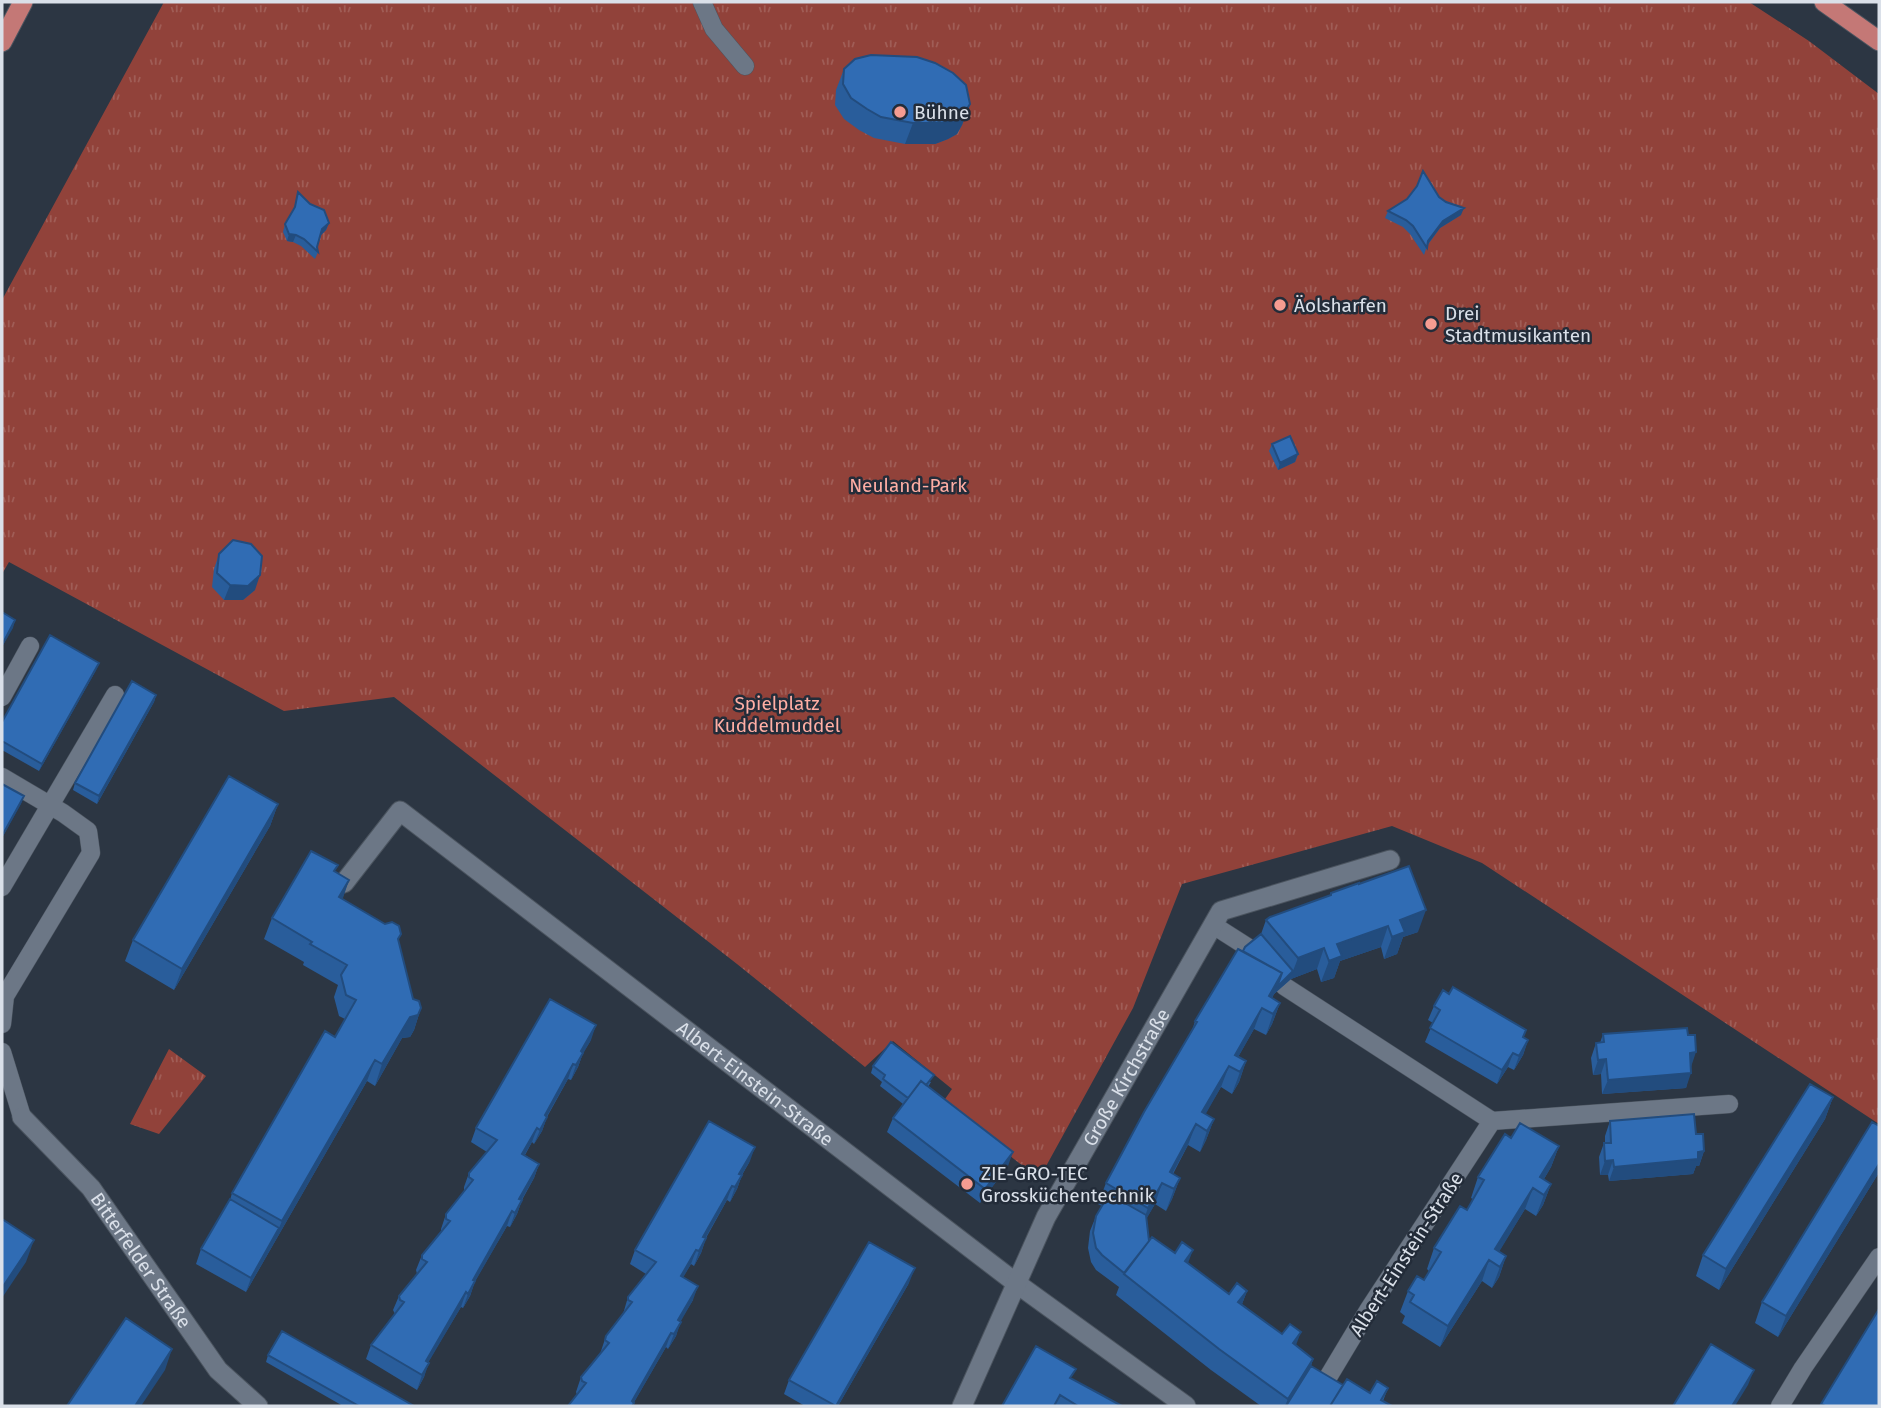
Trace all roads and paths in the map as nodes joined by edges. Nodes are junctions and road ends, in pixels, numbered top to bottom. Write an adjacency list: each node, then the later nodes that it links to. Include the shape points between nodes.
1 (23, 2): 5 (main road)
2 (702, 2): 6 (lane, via 714,29)
3 (1824, 2): 4 (main road)
4 (1879, 41)
5 (2, 42)
6 (746, 66)
7 (30, 646): 9 (lane)
8 (115, 695): 11 (lane)
9 (2, 697)
10 (2, 778): 11 (lane)
11 (50, 806): 14 (lane); 18 (lane, via 88,831 91,853 5,996)
12 (1390, 860): 15 (street, Große Kirchstraße, via 1222,911)
13 (344, 883): 24 (street, Albert-Einstein-Straße, via 400,811)
14 (2, 887)
15 (1213, 925): 16 (lane); 24 (street, Große Kirchstraße, via 1046,1217)
16 (1249, 948)
17 (1284, 986): 22 (lane)
18 (2, 1024)
19 (2, 1052): 21 (lane)
20 (1729, 1104): 22 (lane)
21 (22, 1117): 26 (street, Bitterfelder Straße, via 91,1188 218,1370)
22 (1492, 1121): 25 (lane, Albert-Einstein-Straße)
23 (1879, 1257): 29 (lane)
24 (1016, 1283): 27 (street, Große Kirchstraße); 28 (street, Albert-Einstein-Straße)
25 (1321, 1389)
26 (258, 1406)
27 (962, 1406)
28 (1186, 1406)
29 (1780, 1406)

